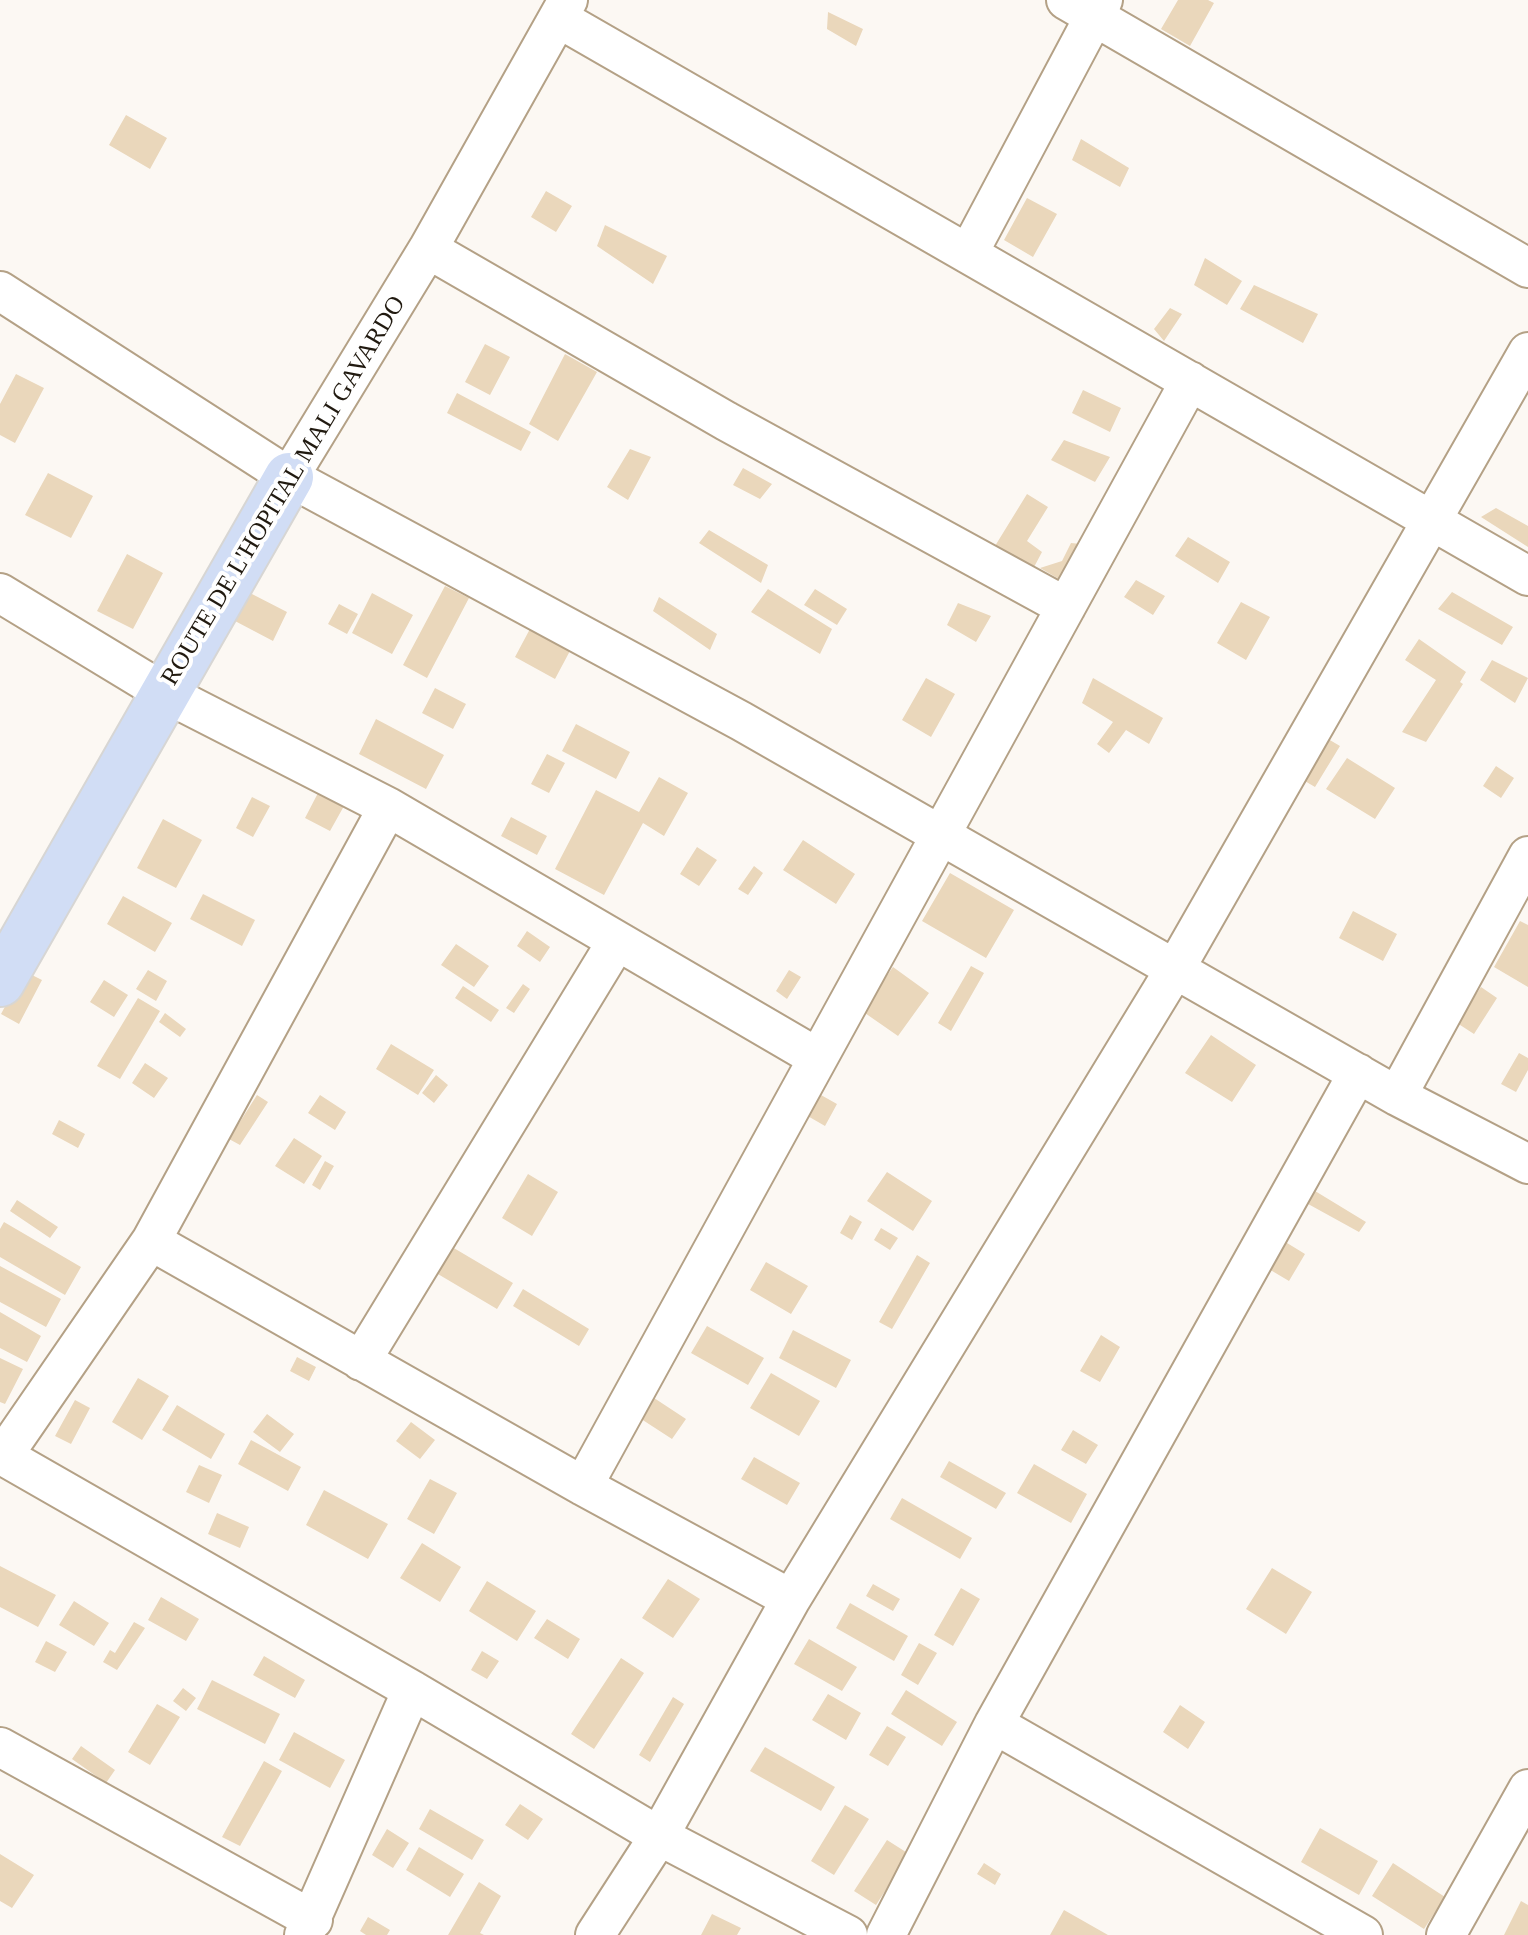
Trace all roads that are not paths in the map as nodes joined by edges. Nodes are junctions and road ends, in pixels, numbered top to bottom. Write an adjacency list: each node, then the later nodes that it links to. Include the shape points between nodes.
1 (1088, 5): 4 (street); 5 (street)
2 (563, 9): 3 (street, ROUTE DE L'HOPITAL MALI GAVARDO); 4 (street)
3 (428, 249): 9 (street, ROUTE DE L'HOPITAL MALI GAVARDO); 13 (street)
4 (968, 254): 8 (street)
5 (1528, 268)
6 (0, 292): 9 (street)
7 (1528, 352): 10 (street)
8 (1190, 381): 10 (street); 13 (street)
9 (289, 477): 14 (main road, ROUTE DE L'HOPITAL MALI GAVARDO); 16 (street)
10 (1431, 520): 11 (street); 19 (street)
11 (1528, 576)
12 (0, 593): 14 (street)
13 (1066, 607): 16 (street)
14 (165, 693): 15 (street); 20 (main road, ROUTE DE L'HOPITAL MALI GAVARDO)
15 (388, 808): 18 (street); 25 (street)
16 (940, 835): 19 (street); 21 (street)
17 (1524, 872): 23 (street)
18 (617, 941): 21 (street); 26 (street)
19 (1174, 969): 22 (street); 29 (street)
20 (0, 982)
21 (818, 1058): 28 (street)
22 (1358, 1074): 23 (street); 31 (street)
23 (1398, 1096): 24 (street)
24 (1528, 1164)
25 (151, 1241): 26 (street); 27 (street)
26 (362, 1360): 28 (street)
27 (2, 1455): 30 (street)
28 (582, 1486): 29 (street)
29 (791, 1599): 34 (street)
30 (412, 1690): 34 (street); 35 (street)
31 (994, 1724): 38 (street); 39 (street)
32 (0, 1747): 35 (street)
33 (1528, 1789): 40 (street)
34 (659, 1836): 36 (street); 37 (street)
35 (308, 1928)
36 (595, 1935)
37 (848, 1935)
38 (886, 1935)
39 (1363, 1935)
40 (1446, 1935)

